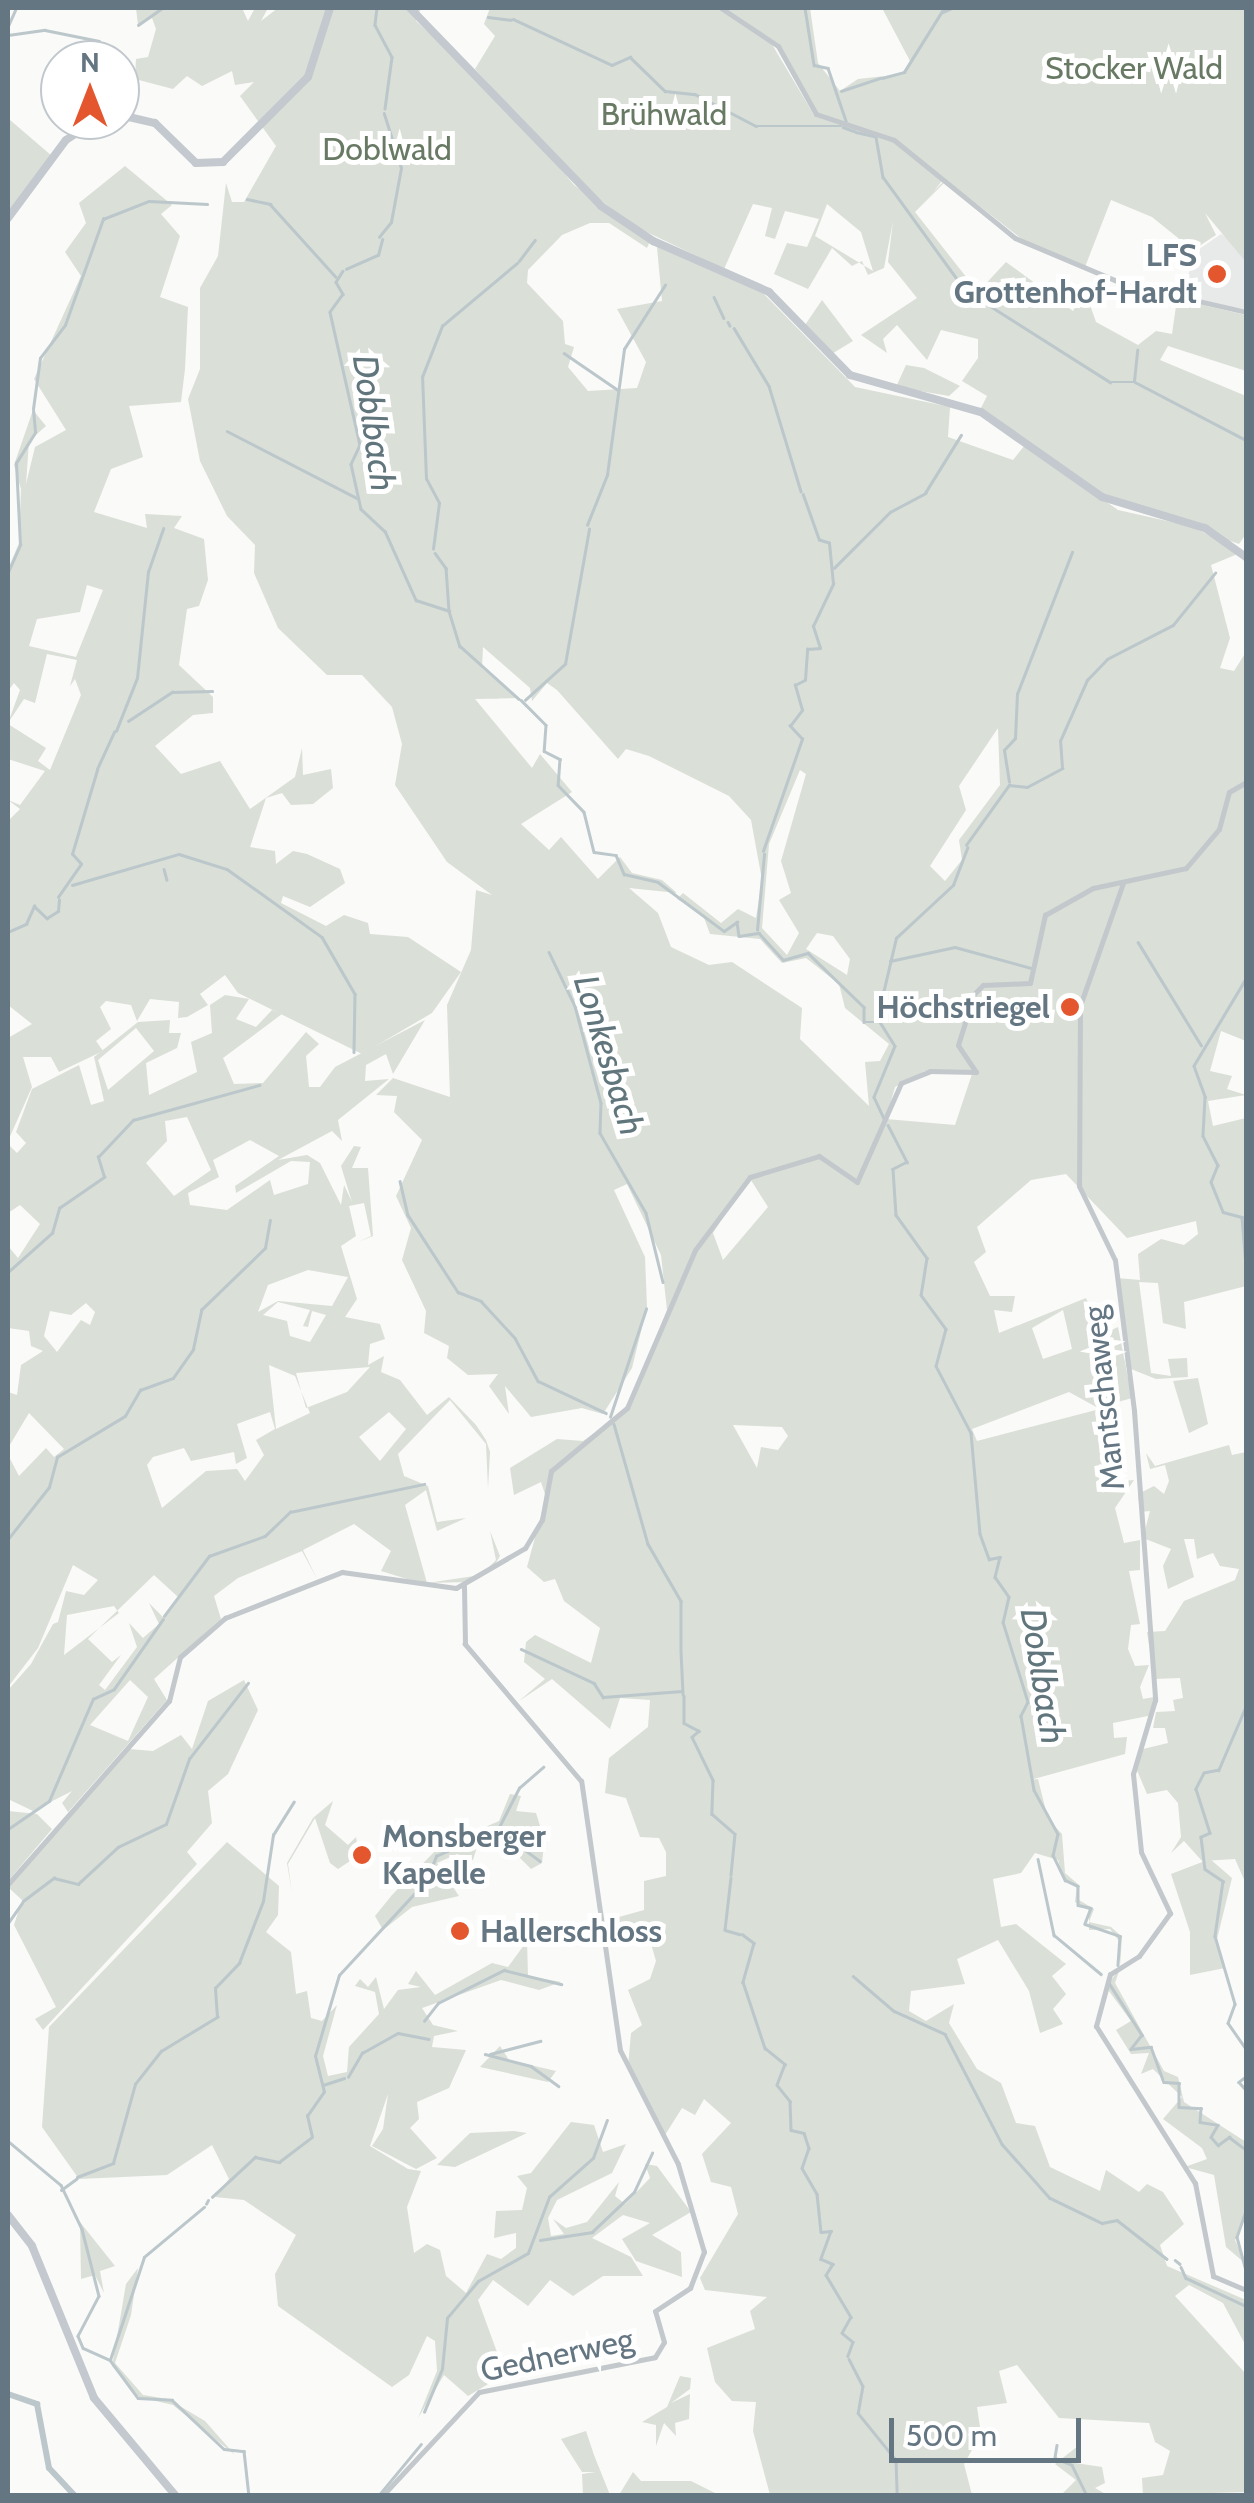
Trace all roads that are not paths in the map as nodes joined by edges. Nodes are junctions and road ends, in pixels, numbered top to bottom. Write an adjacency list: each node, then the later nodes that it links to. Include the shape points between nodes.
1 (330, 8): 6 (main road, via 308,77 223,162 193,162 152,121)
2 (410, 8): 5 (main road)
3 (425, 8): 5 (main road)
4 (721, 8): 9 (street, via 778,46 816,114 894,140 1015,238 1124,284)
5 (416, 17): 10 (main road, via 438,45 496,90 601,206 654,241 764,289 856,379 981,412 1102,497 1205,528)
6 (140, 118)
7 (66, 140): 8 (main road)
8 (8, 218)
9 (1246, 312)
10 (1246, 558)
11 (1246, 782): 12 (street, via 1229,792 1220,828 1188,866)
12 (1124, 883): 13 (street, via 1044,915 1026,987 977,989 958,1042 976,1072 930,1071 901,1083 857,1182 819,1156 753,1174 695,1250 623,1413 556,1464 528,1546); 16 (street, Mantschaweg, via 1080,1006 1080,1186 1115,1260 1133,1398 1155,1700 1133,1782 1143,1858 1170,1914 1120,1967 1097,2032 1195,2183 1213,2276)
13 (464, 1586): 14 (street, via 342,1572 225,1618 180,1656 169,1701); 20 (street, Gednerweg, via 464,1644 566,1754 583,1786 618,2033 704,2247 690,2288 655,2311 662,2348 626,2368 585,2367 526,2390 479,2392)
14 (8, 1884)
15 (8, 2215): 19 (main road, via 34,2250 94,2398)
16 (1246, 2290)
17 (1245, 2379): 18 (street)
18 (1246, 2403)
19 (176, 2496)
20 (382, 2496)

